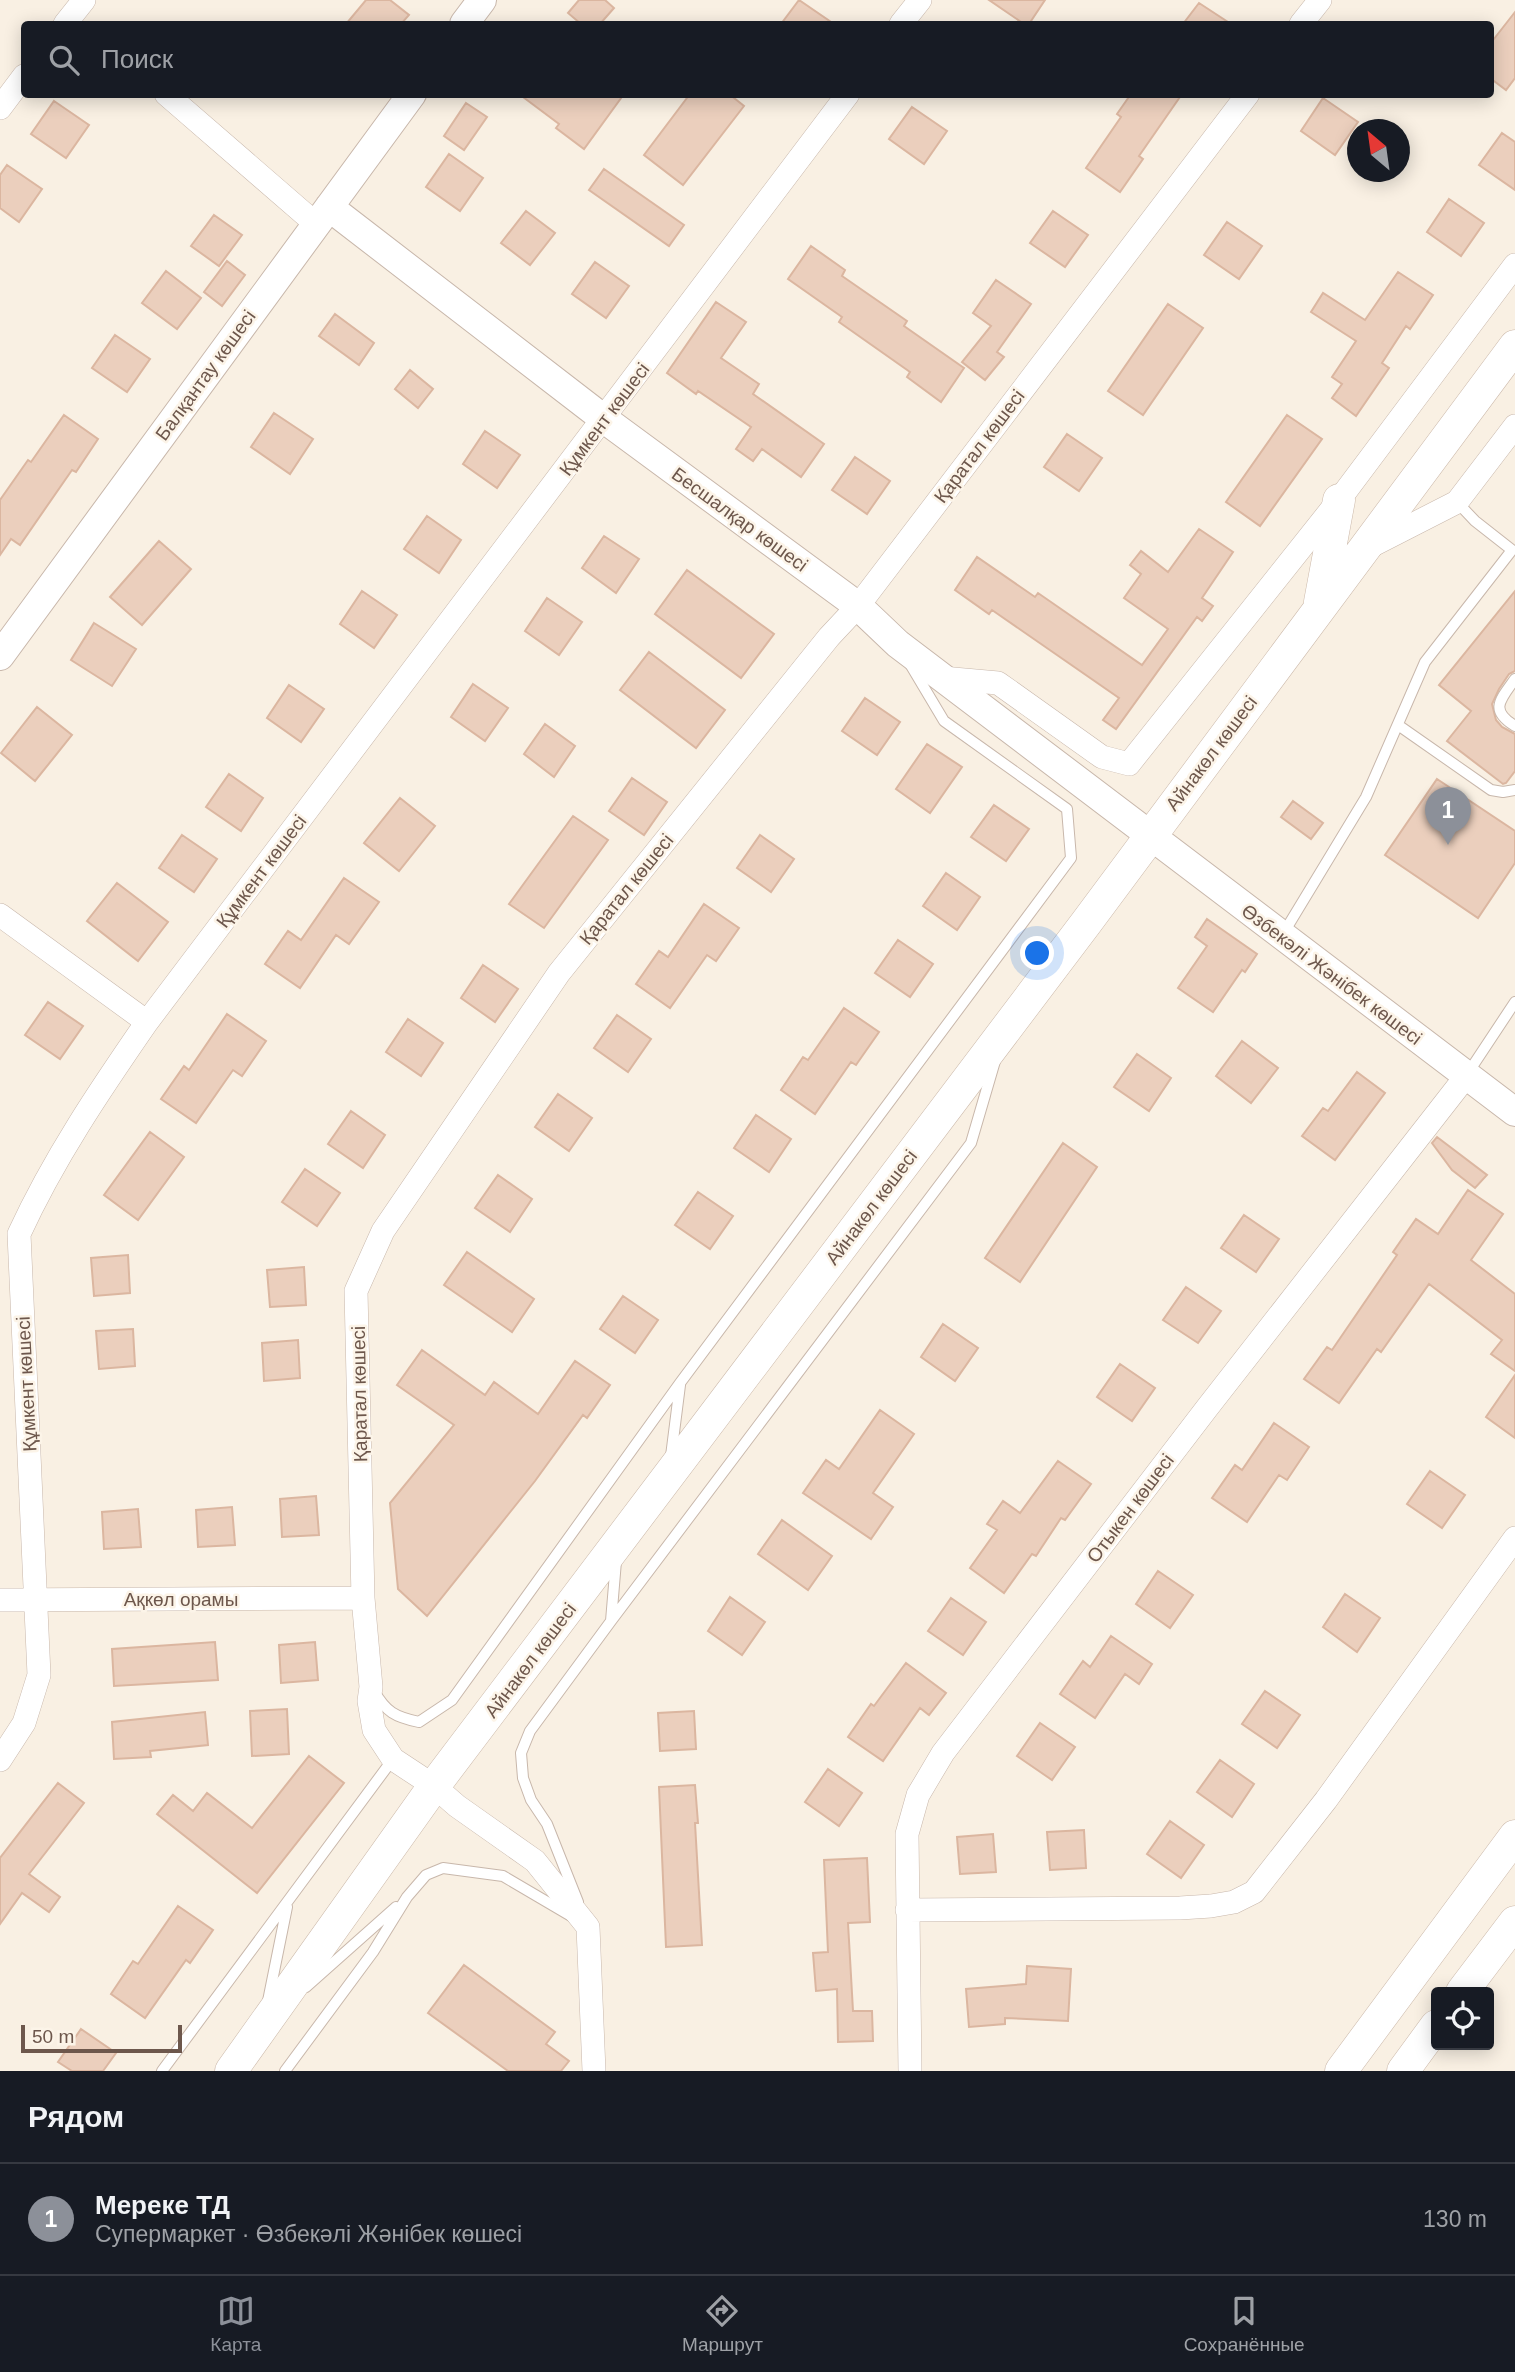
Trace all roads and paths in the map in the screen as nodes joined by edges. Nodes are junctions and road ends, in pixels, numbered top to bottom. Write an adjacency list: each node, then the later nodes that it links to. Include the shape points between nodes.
1 (482, 0): 4 (street)
2 (920, 0): 5 (street)
3 (1320, 0): 6 (street)
4 (466, 21)
5 (903, 21)
6 (1303, 21)
7 (21, 80): 12 (street)
8 (171, 98): 13 (street)
9 (409, 98): 13 (street, Балқантау көшесі)
10 (845, 98): 16 (street, Құмкент көшесі)
11 (1245, 98): 22 (street, Қаратал көшесі)
12 (0, 108)
13 (322, 216): 16 (street, Бесшалқар көшесі); 25 (street, Балқантау көшесі)
14 (1515, 265): 18 (street)
15 (1515, 345): 20 (main road, Айнакөл көшесі)
16 (604, 419): 22 (street, Бесшалқар көшесі); 35 (street, Құмкент көшесі)
17 (1515, 426): 19 (street)
18 (1339, 500): 23 (main road); 26 (street, via 1129,764 1102,757 998,682)
19 (1457, 502): 20 (street); 21 (lane)
20 (1363, 550): 23 (main road, Айнакөл көшесі)
21 (1514, 551): 28 (lane, via 1425,662)
22 (858, 606): 24 (street, Бесшалқар көшесі); 43 (street, Қаратал көшесі, via 559,973 383,1231 356,1291)
23 (1319, 608): 31 (main road, Айнакөл көшесі)
24 (898, 644): 26 (street, Бесшалқар көшесі); 39 (lane, via 944,721 1067,809 1071,858)
25 (0, 656)
26 (943, 678): 31 (street, Бесшалқар көшесі)
27 (1515, 680): 29 (lane, via 1500,700 1499,710)
28 (1398, 725): 30 (lane, via 1491,790); 33 (lane, via 1366,797)
29 (1515, 726)
30 (1515, 790)
31 (1149, 835): 33 (street, Өзбекәлі Жәнібек көшесі); 36 (main road, Айнакөл көшесі)
32 (0, 915): 35 (street)
33 (1282, 936): 37 (street, Өзбекәлі Жәнібек көшесі)
34 (1515, 1002): 37 (lane, Отыкен көшесі)
35 (147, 1022): 44 (street, Құмкент көшесі, via 90,1105 38,1192 19,1234)
36 (1005, 1028): 40 (main road, Айнакөл көшесі); 46 (lane, via 971,1143)
37 (1467, 1075): 38 (street, Өзбекәлі Жәнібек көшесі); 54 (street, Отыкен көшесі, via 943,1753 909,1819)
38 (1515, 1112)
39 (680, 1383): 40 (lane); 47 (lane, via 452,1700 419,1722 400,1718 383,1706)
40 (668, 1476): 42 (main road, Айнакөл көшесі)
41 (1515, 1538): 54 (street, via 1254,1892 1234,1902 1180,1908)
42 (618, 1544): 46 (lane); 50 (main road, Айнакөл көшесі)
43 (363, 1598): 44 (street, Ақкөл орамы); 47 (street, Қаратал көшесі)
44 (36, 1599): 45 (street, Ақкөл орамы); 49 (street, Құмкент көшесі, via 39,1675 24,1723)
45 (0, 1600)
46 (611, 1620): 56 (lane, via 530,1731 521,1753 531,1800 547,1824)
47 (371, 1686): 48 (street, Қаратал көшесі, via 374,1730)
48 (393, 1759): 50 (street, Қаратал көшесі); 53 (lane)
49 (0, 1760)
50 (434, 1786): 56 (street, Қаратал көшесі, via 535,1861); 58 (main road, Айнакөл көшесі)
51 (1515, 1836): 65 (main road)
52 (408, 1897): 56 (lane, via 426,1875 443,1868 503,1875); 58 (lane); 62 (lane)
53 (288, 1904): 58 (lane); 60 (lane)
54 (907, 1910): 64 (street, Отыкен көшесі)
55 (1515, 1922): 57 (main road)
56 (588, 1927): 63 (street)
57 (1466, 1987)
58 (262, 2026): 61 (main road, Айнакөл көшесі)
59 (1431, 2033): 66 (main road)
60 (162, 2071)
61 (231, 2071)
62 (285, 2071)
63 (594, 2071)
64 (910, 2071)
65 (1340, 2071)
66 (1403, 2071)

